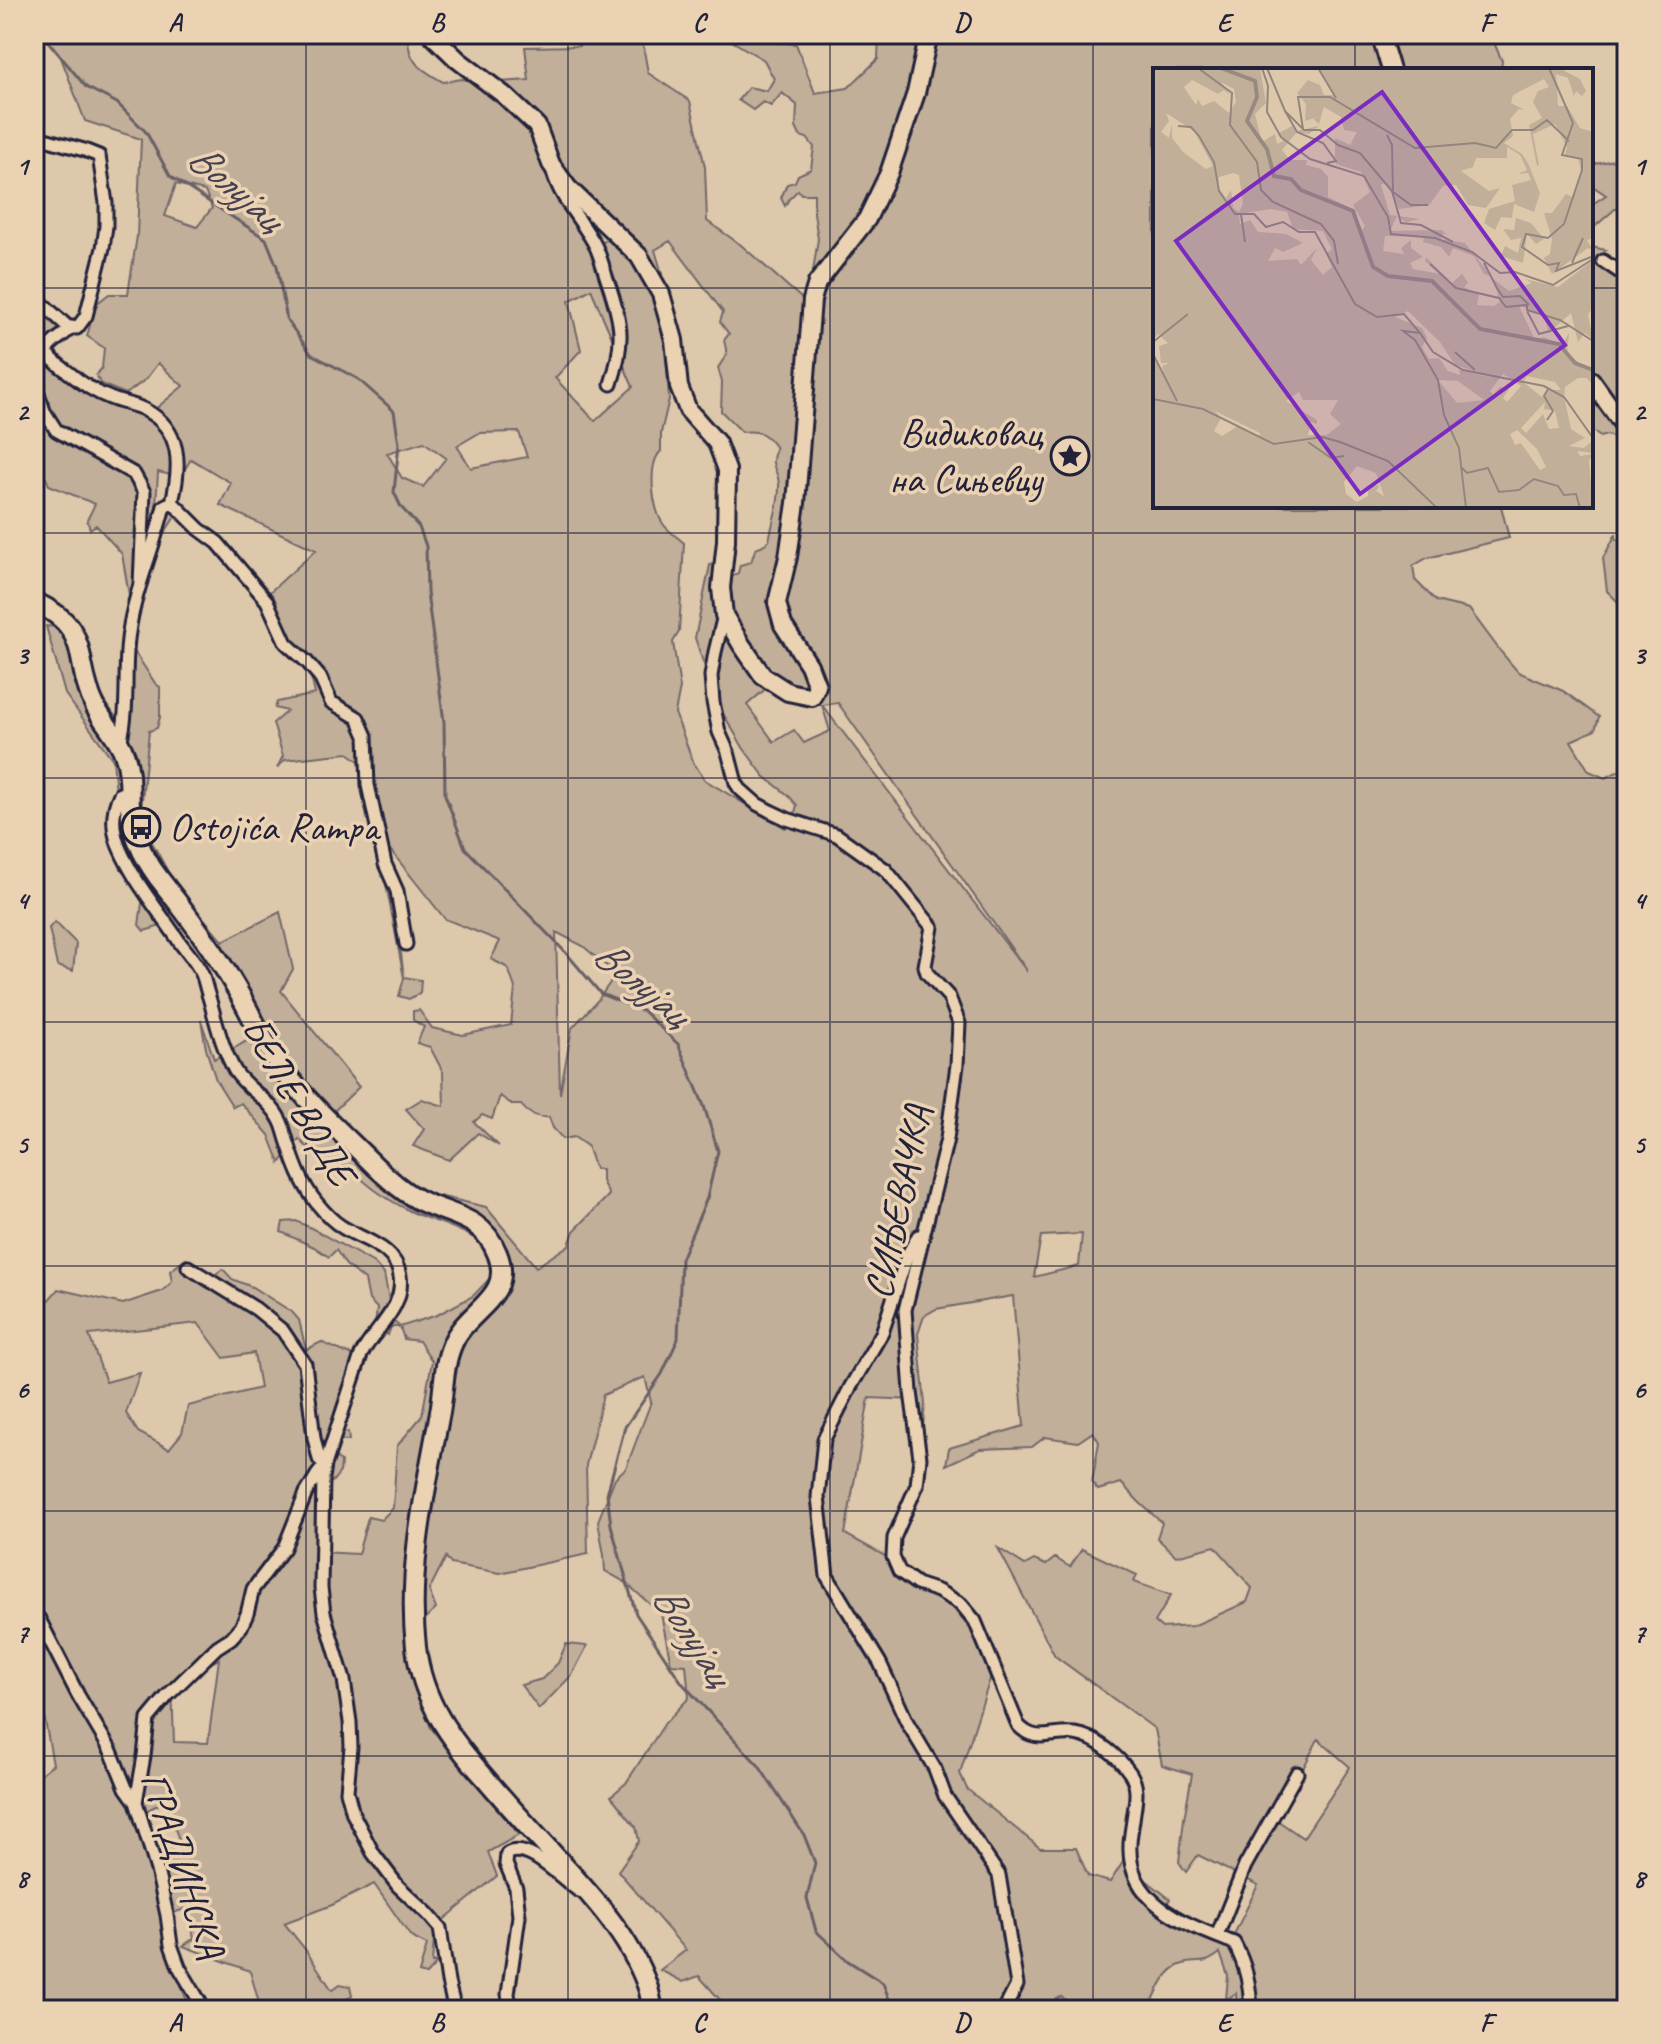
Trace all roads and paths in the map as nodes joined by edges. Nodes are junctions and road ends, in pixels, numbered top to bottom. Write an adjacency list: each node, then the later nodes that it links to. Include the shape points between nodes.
1 (431, 34): 6 (street, via 537,126)
2 (929, 34): 19 (street, via 889,173 867,219 817,283 812,300 796,503 777,603 783,625 817,686 812,697 788,692 763,676)
3 (1380, 34): 4 (street)
4 (1390, 68)
5 (34, 136): 10 (street, via 99,156 106,216 103,248 86,316 77,328)
6 (551, 164): 14 (street, via 558,188 595,247 617,310 621,348); 19 (street, via 568,188 639,256 661,294 674,340 679,387 688,410 717,443 727,470)
7 (1603, 261): 8 (street)
8 (1627, 277)
9 (34, 296): 10 (street)
10 (71, 327): 11 (street)
11 (40, 350): 16 (street, via 81,384 145,410 166,427 177,448)
12 (34, 381): 17 (street, via 56,430 134,474 144,492)
13 (1593, 383): 15 (street)
14 (611, 384)
15 (1627, 430)
16 (172, 502): 17 (street, via 164,506); 22 (street, via 218,543 267,601 286,643 320,677 331,702 358,718 366,736 368,785)
17 (140, 584): 20 (street, via 129,628)
18 (34, 602): 20 (main road, via 59,616 72,631 92,700)
19 (724, 615): 23 (street, СИЊЕВАЧКА, via 711,676 719,732 736,783 757,804 837,835 886,870 932,927 925,966 949,997 959,1023 947,1139)
20 (120, 743): 21 (main road)
21 (129, 791): 25 (street, БЕЛЕ ВОДЕ, via 120,794 114,809 119,846 202,973 237,1074 280,1120 296,1170 323,1211 397,1263 401,1289 361,1355); 29 (main road, via 131,816 149,862 224,967 286,1074 393,1182 420,1201 475,1224 497,1253 501,1270 496,1291 460,1329 448,1356 416,1566 416,1651 427,1692 452,1739)
22 (406, 944)
23 (925, 1225): 30 (street, СИЊЕВАЧКА, via 905,1310 920,1458 917,1485 894,1538 893,1557 899,1571 961,1604 975,1621 1025,1733 1076,1734 1097,1742 1130,1773 1137,1790 1129,1847 1142,1887 1169,1914); 35 (street, via 907,1256 882,1333 824,1439 818,1497 827,1576 880,1663 945,1796 999,1875 1017,1985)
24 (188, 1267): 25 (street, via 283,1331 305,1364 314,1438)
25 (325, 1465): 28 (street, via 306,1493 284,1548 253,1589 241,1627 148,1719); 32 (street, БЕЛЕ ВОДЕ, via 321,1588 350,1722 349,1803 373,1853 440,1928)
26 (34, 1614): 28 (street, ГРАДИНСКА)
27 (1297, 1773): 30 (street, via 1245,1866)
28 (136, 1802): 31 (street, ГРАДИНСКА, via 157,1870 171,1945)
29 (587, 1891): 33 (street, via 578,1891 526,1852 507,1854 519,1916 508,1994); 34 (main road, via 638,1965)
30 (1217, 1936): 36 (street, СИЊЕВАЧКА, via 1234,1943 1244,1961)
31 (200, 2010)
32 (455, 2010)
33 (511, 2010)
34 (653, 2010)
35 (1004, 2010)
36 (1251, 2010)

